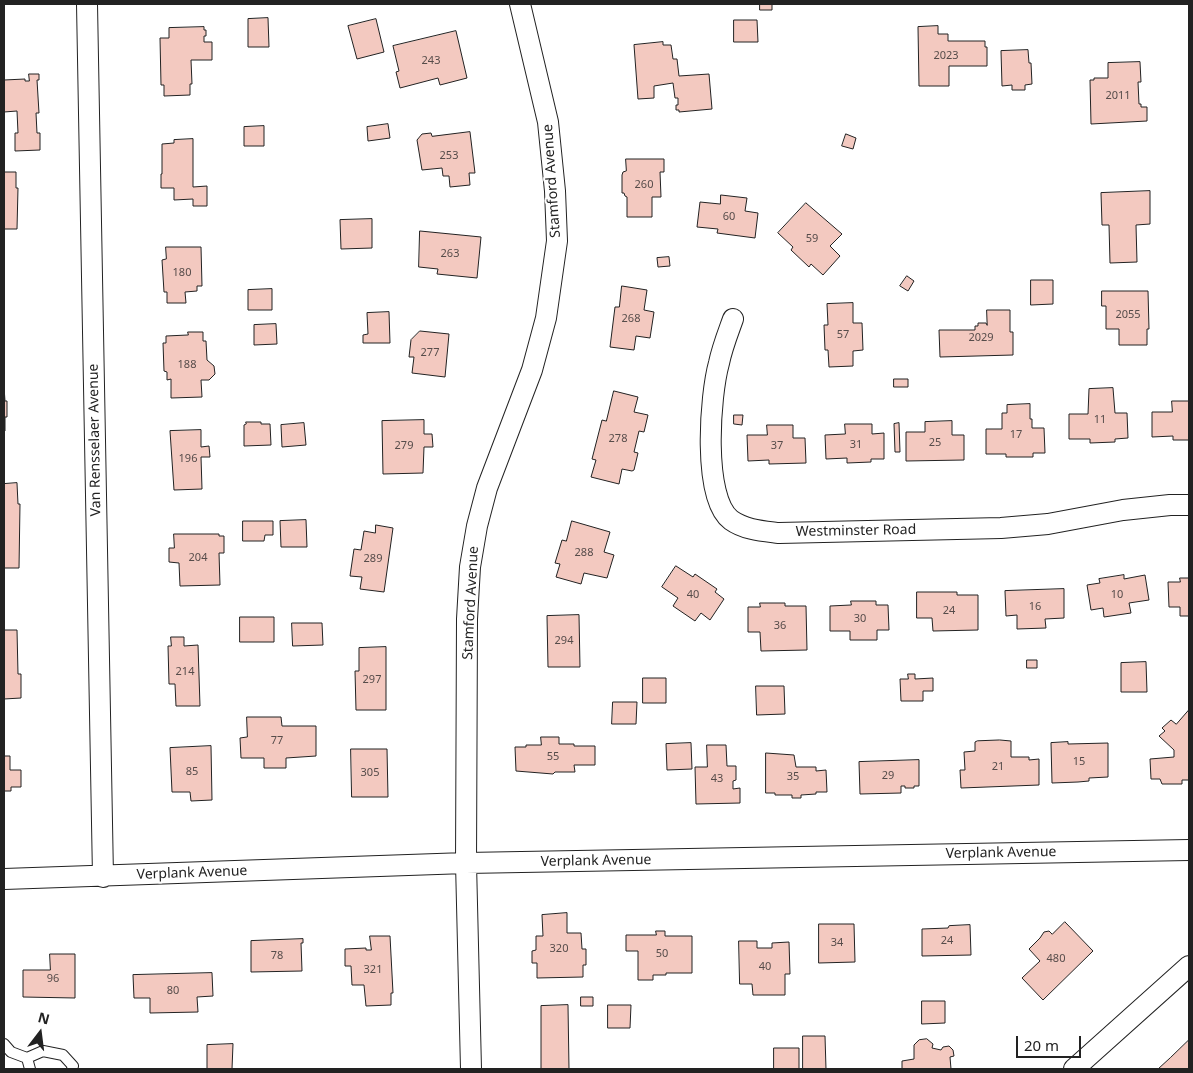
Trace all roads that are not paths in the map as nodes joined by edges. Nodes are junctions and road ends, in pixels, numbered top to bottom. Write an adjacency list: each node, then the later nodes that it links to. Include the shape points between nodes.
1 (87, 4): 7 (street, Van Rensselaer Avenue)
2 (520, 4): 6 (street, Stamford Avenue, via 548,122 557,241 546,318 532,370 487,488 470,566)
3 (733, 319): 4 (street, Westminster Road, via 718,363 713,393 714,484 731,519 754,530 779,533 1001,528 1048,524 1123,510)
4 (1189, 505)
5 (1189, 850): 6 (street, Verplank Avenue)
6 (466, 863): 7 (street, Verplank Avenue); 14 (street, Stamford Avenue)
7 (103, 876): 8 (street, Verplank Avenue)
8 (4, 879)
9 (1189, 966): 15 (street)
10 (4, 1044): 11 (lane, via 11,1052)
11 (27, 1058): 12 (lane); 13 (lane, via 42,1051 63,1055)
12 (30, 1069)
13 (72, 1069)
14 (471, 1069)
15 (1074, 1069)

